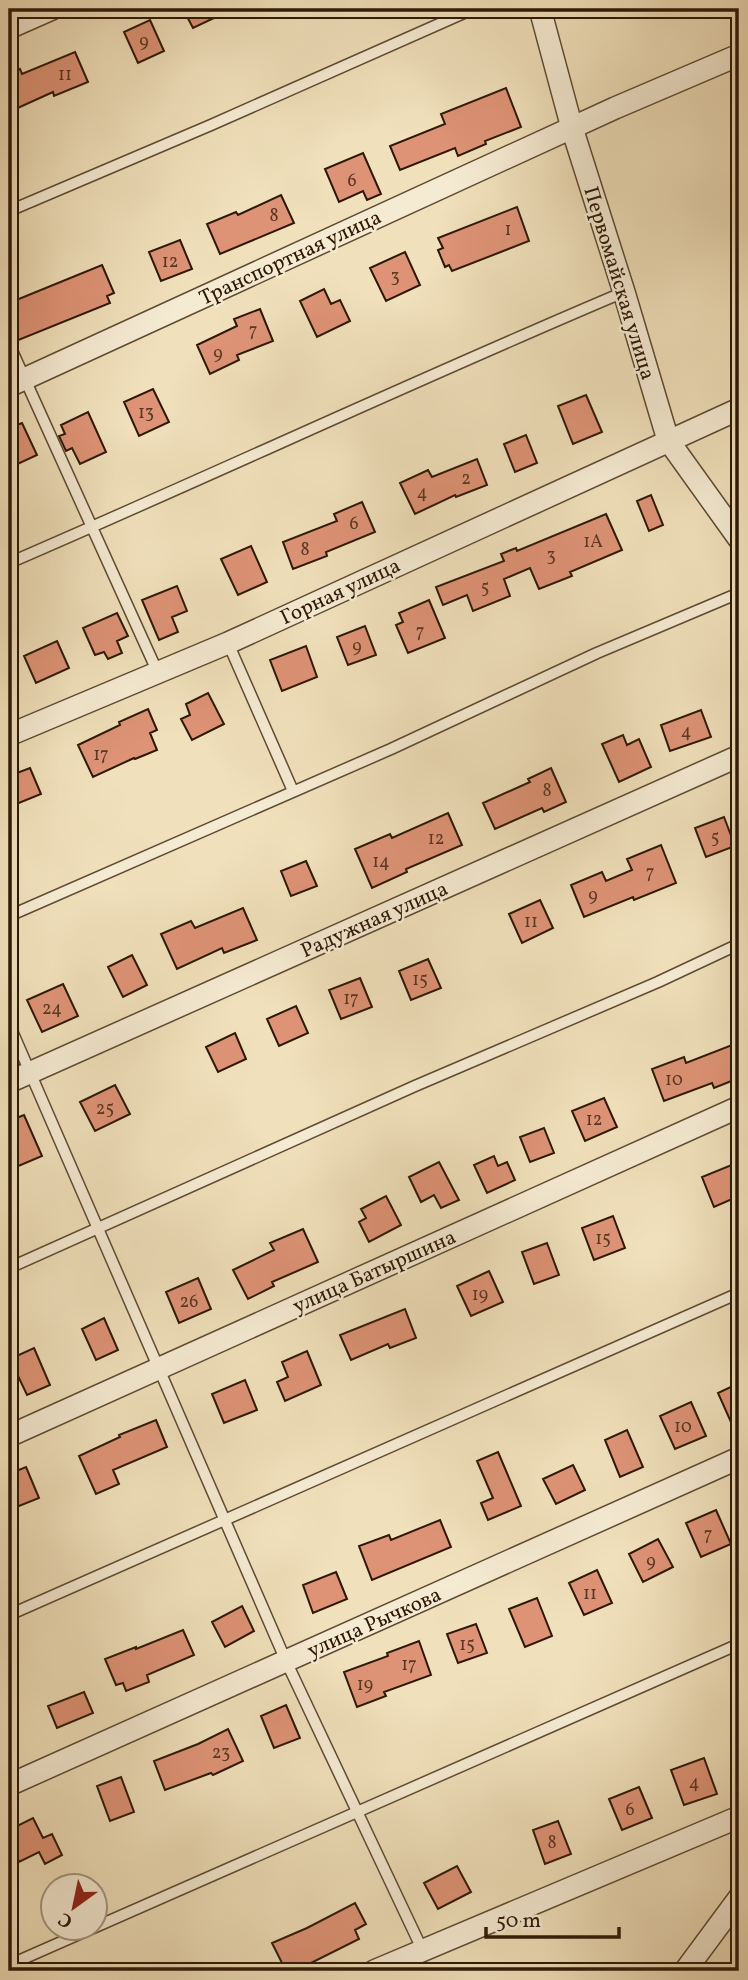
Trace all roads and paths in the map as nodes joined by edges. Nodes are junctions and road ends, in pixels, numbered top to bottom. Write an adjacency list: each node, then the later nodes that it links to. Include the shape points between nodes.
1 (52, 9): 4 (street)
2 (473, 9): 7 (lane)
3 (540, 9): 6 (street, Первомайская улица)
4 (9, 28)
5 (739, 55): 6 (street, Транспортная улица)
6 (572, 128): 8 (street, Первомайская улица); 10 (street, Транспортная улица)
7 (9, 211)
8 (624, 292): 12 (street, Первомайская улица); 13 (lane)
9 (9, 344): 10 (lane)
10 (16, 382): 13 (lane)
11 (739, 409): 12 (street, Горная улица)
12 (668, 440): 14 (street, Первомайская улица); 17 (street, Горная улица)
13 (92, 527): 15 (lane); 18 (lane)
14 (739, 539)
15 (9, 563)
16 (739, 593): 21 (lane)
17 (228, 643): 18 (street, Горная улица); 21 (lane)
18 (158, 673): 19 (street, Горная улица)
19 (9, 735)
20 (739, 756): 25 (street, Радужная улица)
21 (293, 791): 22 (lane)
22 (9, 916)
23 (739, 944): 28 (lane)
24 (9, 1024): 25 (lane)
25 (30, 1072): 26 (street, Радужная улица); 28 (lane)
26 (9, 1082)
27 (739, 1107): 31 (street, улица Батыршина)
28 (99, 1229): 29 (lane); 31 (lane)
29 (9, 1268)
30 (739, 1293): 34 (lane)
31 (159, 1368): 32 (street, улица Батыршина); 34 (lane)
32 (9, 1436)
33 (739, 1458): 37 (street, улица Рычкова)
34 (225, 1520): 35 (lane); 37 (lane)
35 (9, 1615)
36 (739, 1644): 39 (lane)
37 (286, 1661): 38 (street, улица Рычкова); 39 (lane)
38 (9, 1785)
39 (357, 1812): 42 (lane); 43 (lane)
40 (739, 1817): 42 (street)
41 (739, 1898): 45 (street)
42 (422, 1950): 44 (street)
43 (9, 1965)
44 (374, 1971)
45 (685, 1971)

